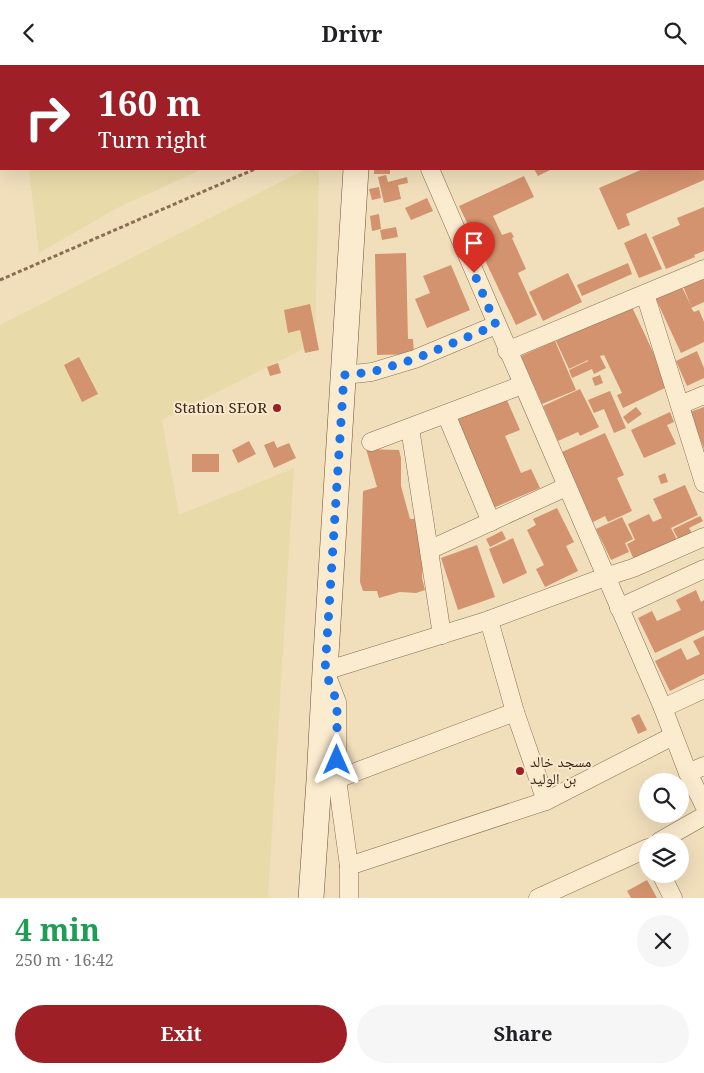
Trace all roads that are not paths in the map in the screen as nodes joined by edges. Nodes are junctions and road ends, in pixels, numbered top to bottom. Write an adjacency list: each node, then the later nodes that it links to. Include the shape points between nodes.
1 (356, 170): 7 (main road)
2 (430, 170): 5 (street)
3 (704, 269): 4 (street)
4 (645, 294): 6 (street); 10 (street)
5 (496, 325): 6 (street); 7 (street, via 415,359 372,372)
6 (507, 351): 8 (street)
7 (344, 375): 24 (main road)
8 (522, 385): 11 (street); 15 (street)
9 (704, 395): 10 (street)
10 (680, 405): 14 (street)
11 (446, 414): 12 (street); 16 (street)
12 (410, 428): 13 (street); 18 (street)
13 (371, 442)
14 (704, 483)
15 (566, 487): 16 (street); 20 (street)
16 (492, 521): 18 (street)
17 (704, 537): 20 (street, via 633,569)
18 (429, 550): 23 (street)
19 (704, 569): 21 (street)
20 (605, 577): 21 (street); 22 (street)
21 (620, 608): 26 (street)
22 (489, 621): 23 (street); 27 (street)
23 (442, 635): 24 (street)
24 (325, 671): 30 (street, via 337,702); 38 (main road)
25 (704, 689): 26 (street)
26 (662, 708): 28 (street)
27 (515, 712): 30 (street); 31 (street)
28 (673, 735): 29 (street); 31 (street)
29 (696, 770): 32 (street)
30 (337, 779): 36 (street)
31 (546, 801): 36 (street)
32 (704, 805)
33 (704, 816): 34 (street)
34 (674, 833)
35 (639, 852): 40 (street)
36 (349, 867): 39 (street)
37 (666, 883): 41 (street)
38 (310, 898)
39 (348, 898)
40 (538, 898)
41 (673, 898)

